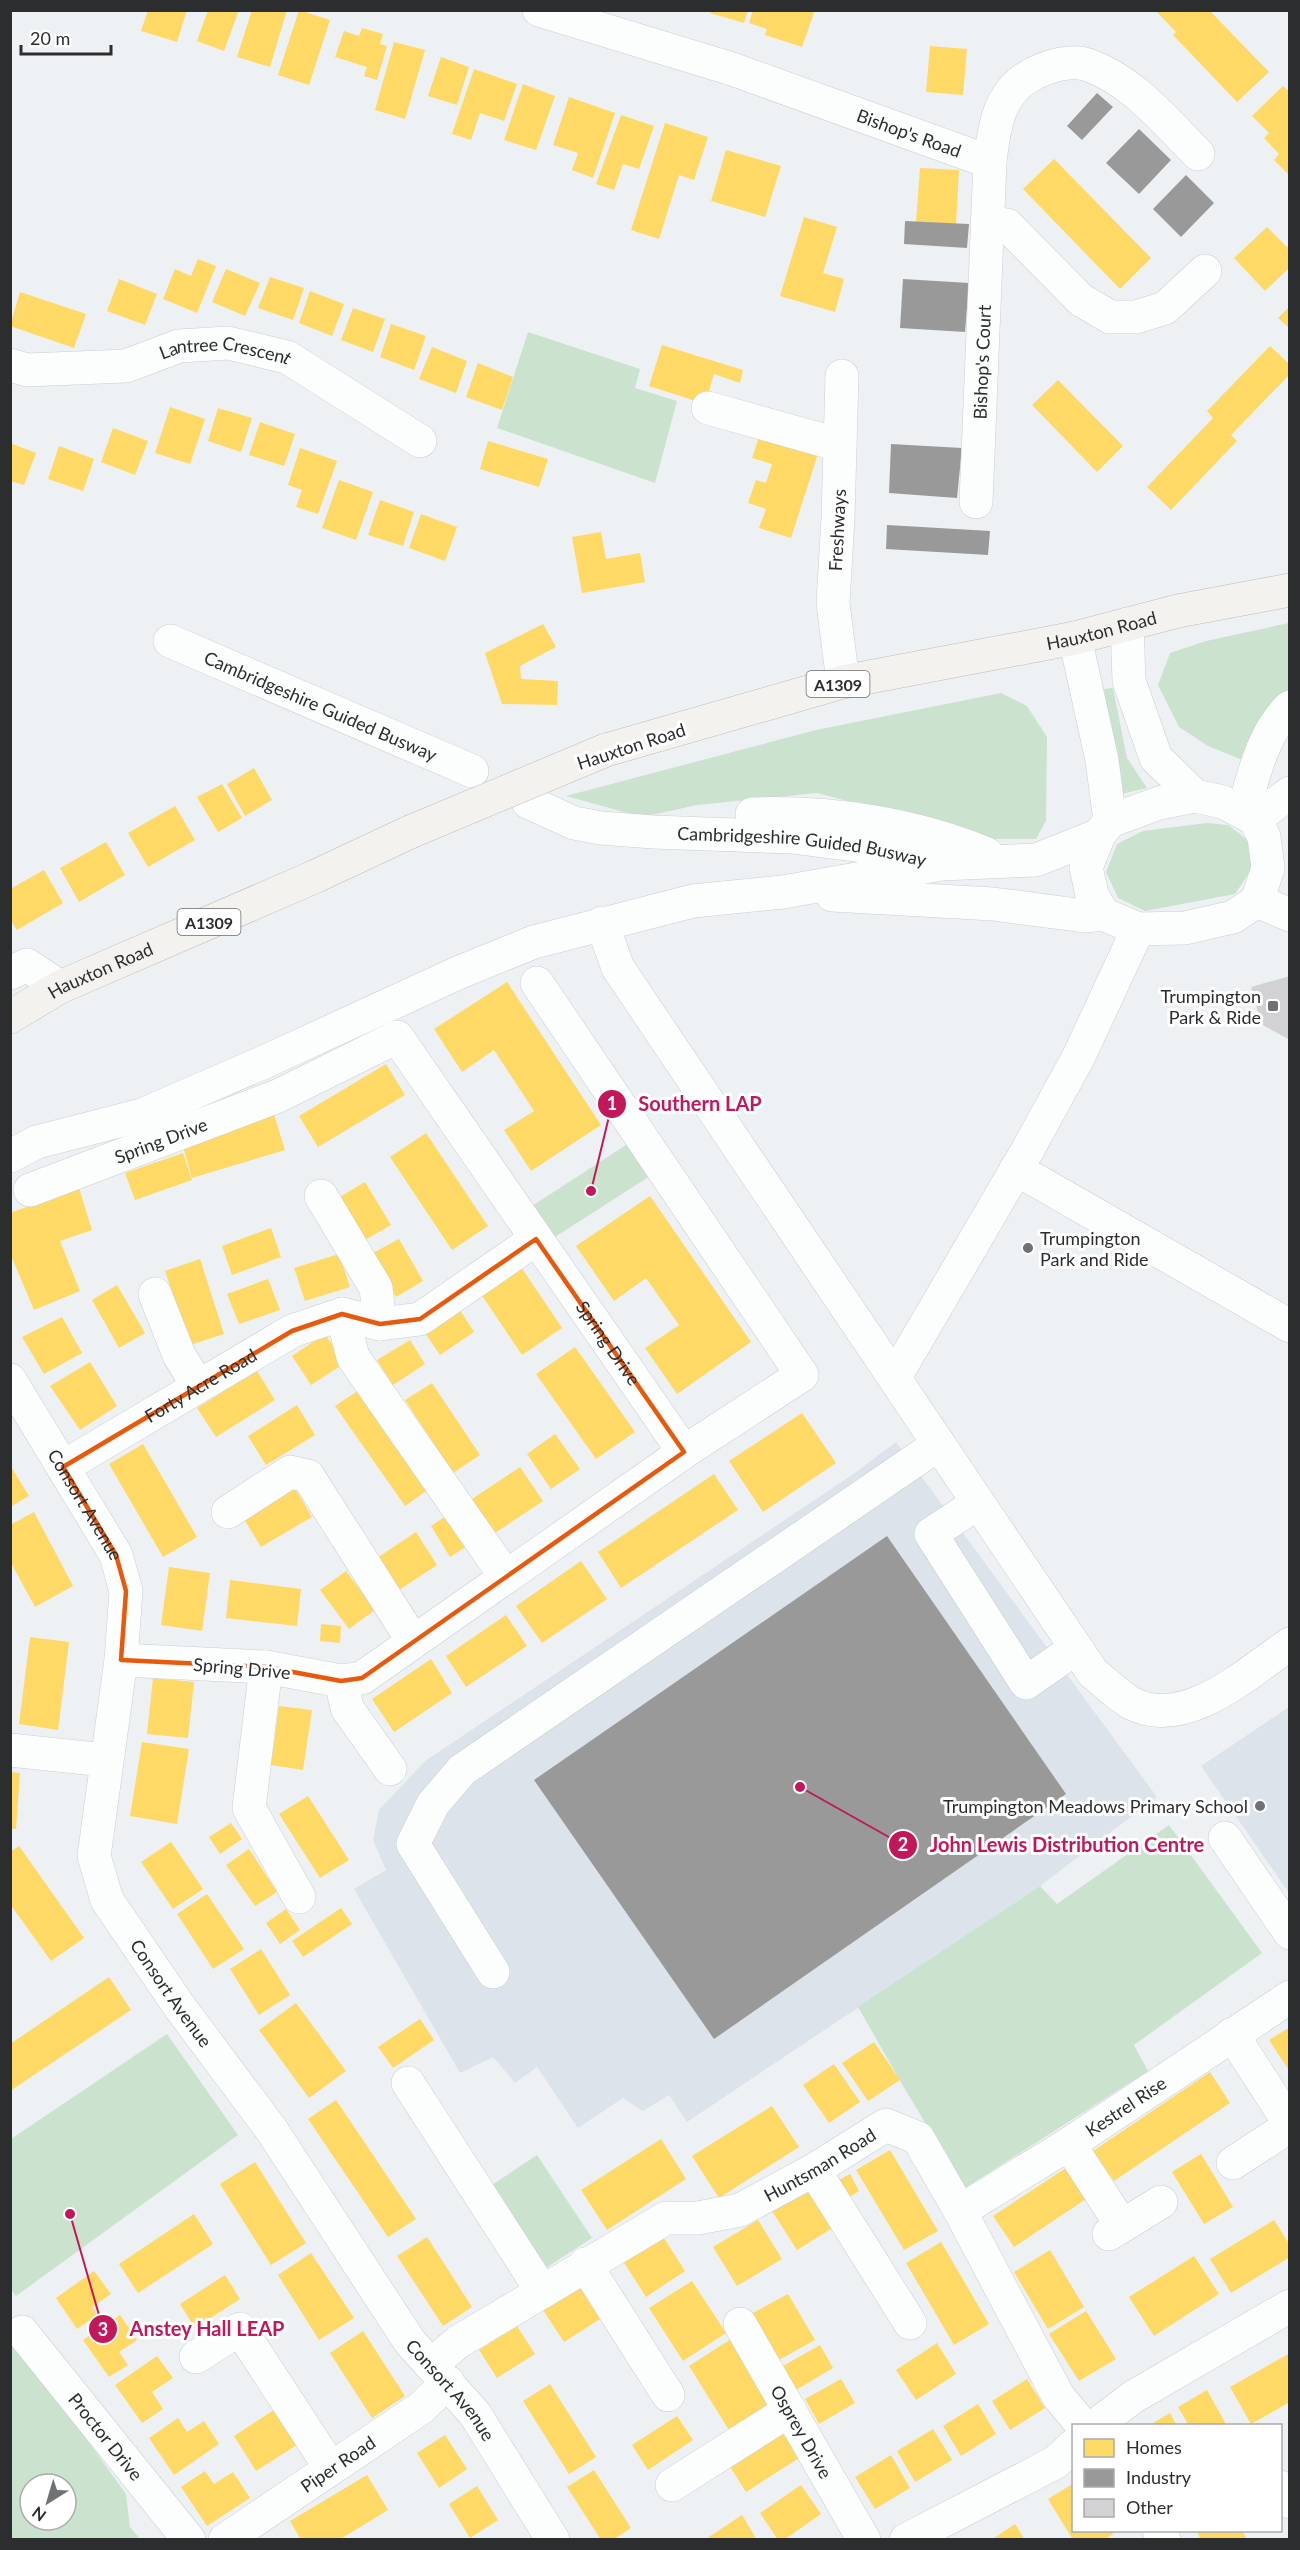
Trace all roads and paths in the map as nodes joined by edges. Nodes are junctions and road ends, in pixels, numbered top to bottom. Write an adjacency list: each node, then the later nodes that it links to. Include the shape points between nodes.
1 (539, 10): 3 (street, Bishop's Road, via 732,69)
2 (1198, 154): 3 (street, Bishop's Road, via 1128,86 1086,64 1051,65 1028,76 1010,91 994,124)
3 (990, 162): 4 (street, Bishop's Court)
4 (987, 222): 5 (street, via 1007,225 1081,300 1110,317 1136,317 1165,308); 11 (street, Bishop's Court)
5 (1205, 271)
6 (10, 365): 9 (street, Lantree Crescent, via 27,370 126,366 179,346 228,342 287,357)
7 (842, 376): 10 (street, Freshways)
8 (708, 408): 10 (street)
9 (420, 441)
10 (840, 445): 16 (street, Freshways, via 833,603)
11 (976, 502)
12 (1290, 590): 13 (main road, Hauxton Road / A1309)
13 (1127, 624): 14 (main road, Hauxton Road / A1309); 20 (street, via 1129,681 1156,758)
14 (1075, 638): 16 (main road, Hauxton Road / A1309); 23 (street, via 1102,759)
15 (170, 641): 18 (street, Cambridgeshire Guided Busway)
16 (843, 682): 36 (main road, Hauxton Road / A1309, bridge, via 606,750)
17 (1290, 707): 22 (street, via 1267,740)
18 (472, 771)
19 (1290, 793): 22 (street)
20 (1195, 796): 22 (street, via 1223,802); 23 (street, via 1159,803)
21 (528, 802): 24 (street, Cambridgeshire Guided Busway, via 574,823)
22 (1262, 827): 25 (street); 29 (street, via 1268,868)
23 (1104, 828): 26 (street, via 1036,860); 30 (street, via 1086,867)
24 (653, 832): 26 (street, Cambridgeshire Guided Busway, via 709,816 824,816 883,823 971,847); 27 (street, Cambridgeshire Guided Busway, via 792,837 870,847)
25 (1290, 857)
26 (1008, 862): 27 (street)
27 (942, 864): 28 (street); 30 (street, Cambridgeshire Guided Busway, via 1062,899)
28 (783, 892): 30 (street, via 993,904); 32 (street, via 693,901)
29 (1257, 901): 31 (street); 33 (street, via 1233,917 1185,928)
30 (1094, 915): 33 (street)
31 (1290, 915)
32 (602, 923): 38 (street, via 534,942 460,972 142,1115 37,1142); 47 (street, via 618,968)
33 (1138, 929): 39 (street, via 1079,1056)
34 (10, 973): 36 (street, via 27,965)
35 (537, 984): 51 (street, via 802,1375)
36 (60, 987): 37 (main road, Hauxton Road / A1309)
37 (10, 1017)
38 (10, 1156)
39 (1016, 1169): 46 (street); 47 (street)
40 (30, 1190): 42 (street, Spring Drive, via 278,1096 397,1037)
41 (321, 1196): 45 (street, via 376,1288)
42 (536, 1239): 45 (street, via 420,1319); 51 (street, Spring Drive)
43 (155, 1294): 49 (street, via 179,1355)
44 (342, 1314): 45 (street); 49 (street, Forty Acre Road, via 292,1331); 55 (street, via 353,1357)
45 (380, 1324)
46 (1290, 1326)
47 (895, 1377): 50 (street)
48 (10, 1380): 52 (street, Consort Avenue)
49 (198, 1386): 52 (street, Forty Acre Road)
50 (939, 1444): 53 (street); 68 (street, via 462,1770 433,1804 413,1844)
51 (684, 1452): 55 (street, Spring Drive)
52 (63, 1467): 59 (street, Consort Avenue, via 116,1555 126,1591)
53 (978, 1503): 58 (street); 58 (street, via 931,1534 1026,1683)
54 (228, 1512): 56 (street, via 290,1472 308,1476)
55 (506, 1577): 56 (street, Spring Drive)
56 (413, 1641): 61 (street, Spring Drive, via 362,1678)
57 (1290, 1644): 58 (street, via 1209,1700 1155,1710 1133,1704 1101,1680)
58 (1076, 1648)
59 (121, 1660): 60 (street, Spring Drive); 63 (street, Consort Avenue)
60 (266, 1667): 61 (street, Spring Drive); 66 (street, via 249,1808)
61 (341, 1681): 64 (street, via 347,1708)
62 (10, 1750): 63 (street)
63 (105, 1760): 85 (street, Consort Avenue, via 94,1856 107,1900 178,2006 271,2129 410,2342)
64 (390, 1769)
65 (1226, 1838): 67 (street)
66 (299, 1897)
67 (1290, 1933)
68 (493, 1972)
69 (1290, 1997): 70 (street, Kestrel Rise)
70 (1232, 2034): 72 (street); 73 (street, Kestrel Rise)
71 (408, 2083): 79 (street)
72 (1290, 2125): 74 (street)
73 (1069, 2145): 76 (street, via 1115,2230); 77 (street, Kestrel Rise)
74 (1233, 2163)
75 (814, 2170): 77 (street, Huntsman Road, via 886,2125 918,2138); 78 (street, Huntsman Road, via 740,2211 698,2218 666,2218); 81 (street)
76 (1161, 2202)
77 (960, 2211): 88 (street, Huntsman Road, via 1058,2396)
78 (585, 2264): 79 (street, Huntsman Road); 86 (street)
79 (542, 2291): 85 (street, Huntsman Road, via 458,2342)
80 (1290, 2306): 89 (street, via 1133,2397)
81 (910, 2323)
82 (740, 2324): 87 (street, Osprey Drive)
83 (22, 2332): 95 (street, Proctor Drive)
84 (196, 2357): 91 (street, via 240,2330)
85 (440, 2374): 91 (street, Piper Road, via 421,2408); 97 (street, Consort Avenue, via 475,2414)
86 (668, 2395)
87 (790, 2410): 92 (street); 98 (street, Osprey Drive)
88 (1081, 2424)
89 (1098, 2424)
90 (1072, 2447): 99 (street, via 1056,2462)
91 (330, 2467): 96 (street, Piper Road)
92 (672, 2486)
93 (1282, 2488): 94 (street)
94 (1290, 2502)
95 (189, 2540)
96 (225, 2540)
97 (553, 2540)
98 (864, 2540)
99 (906, 2540)

